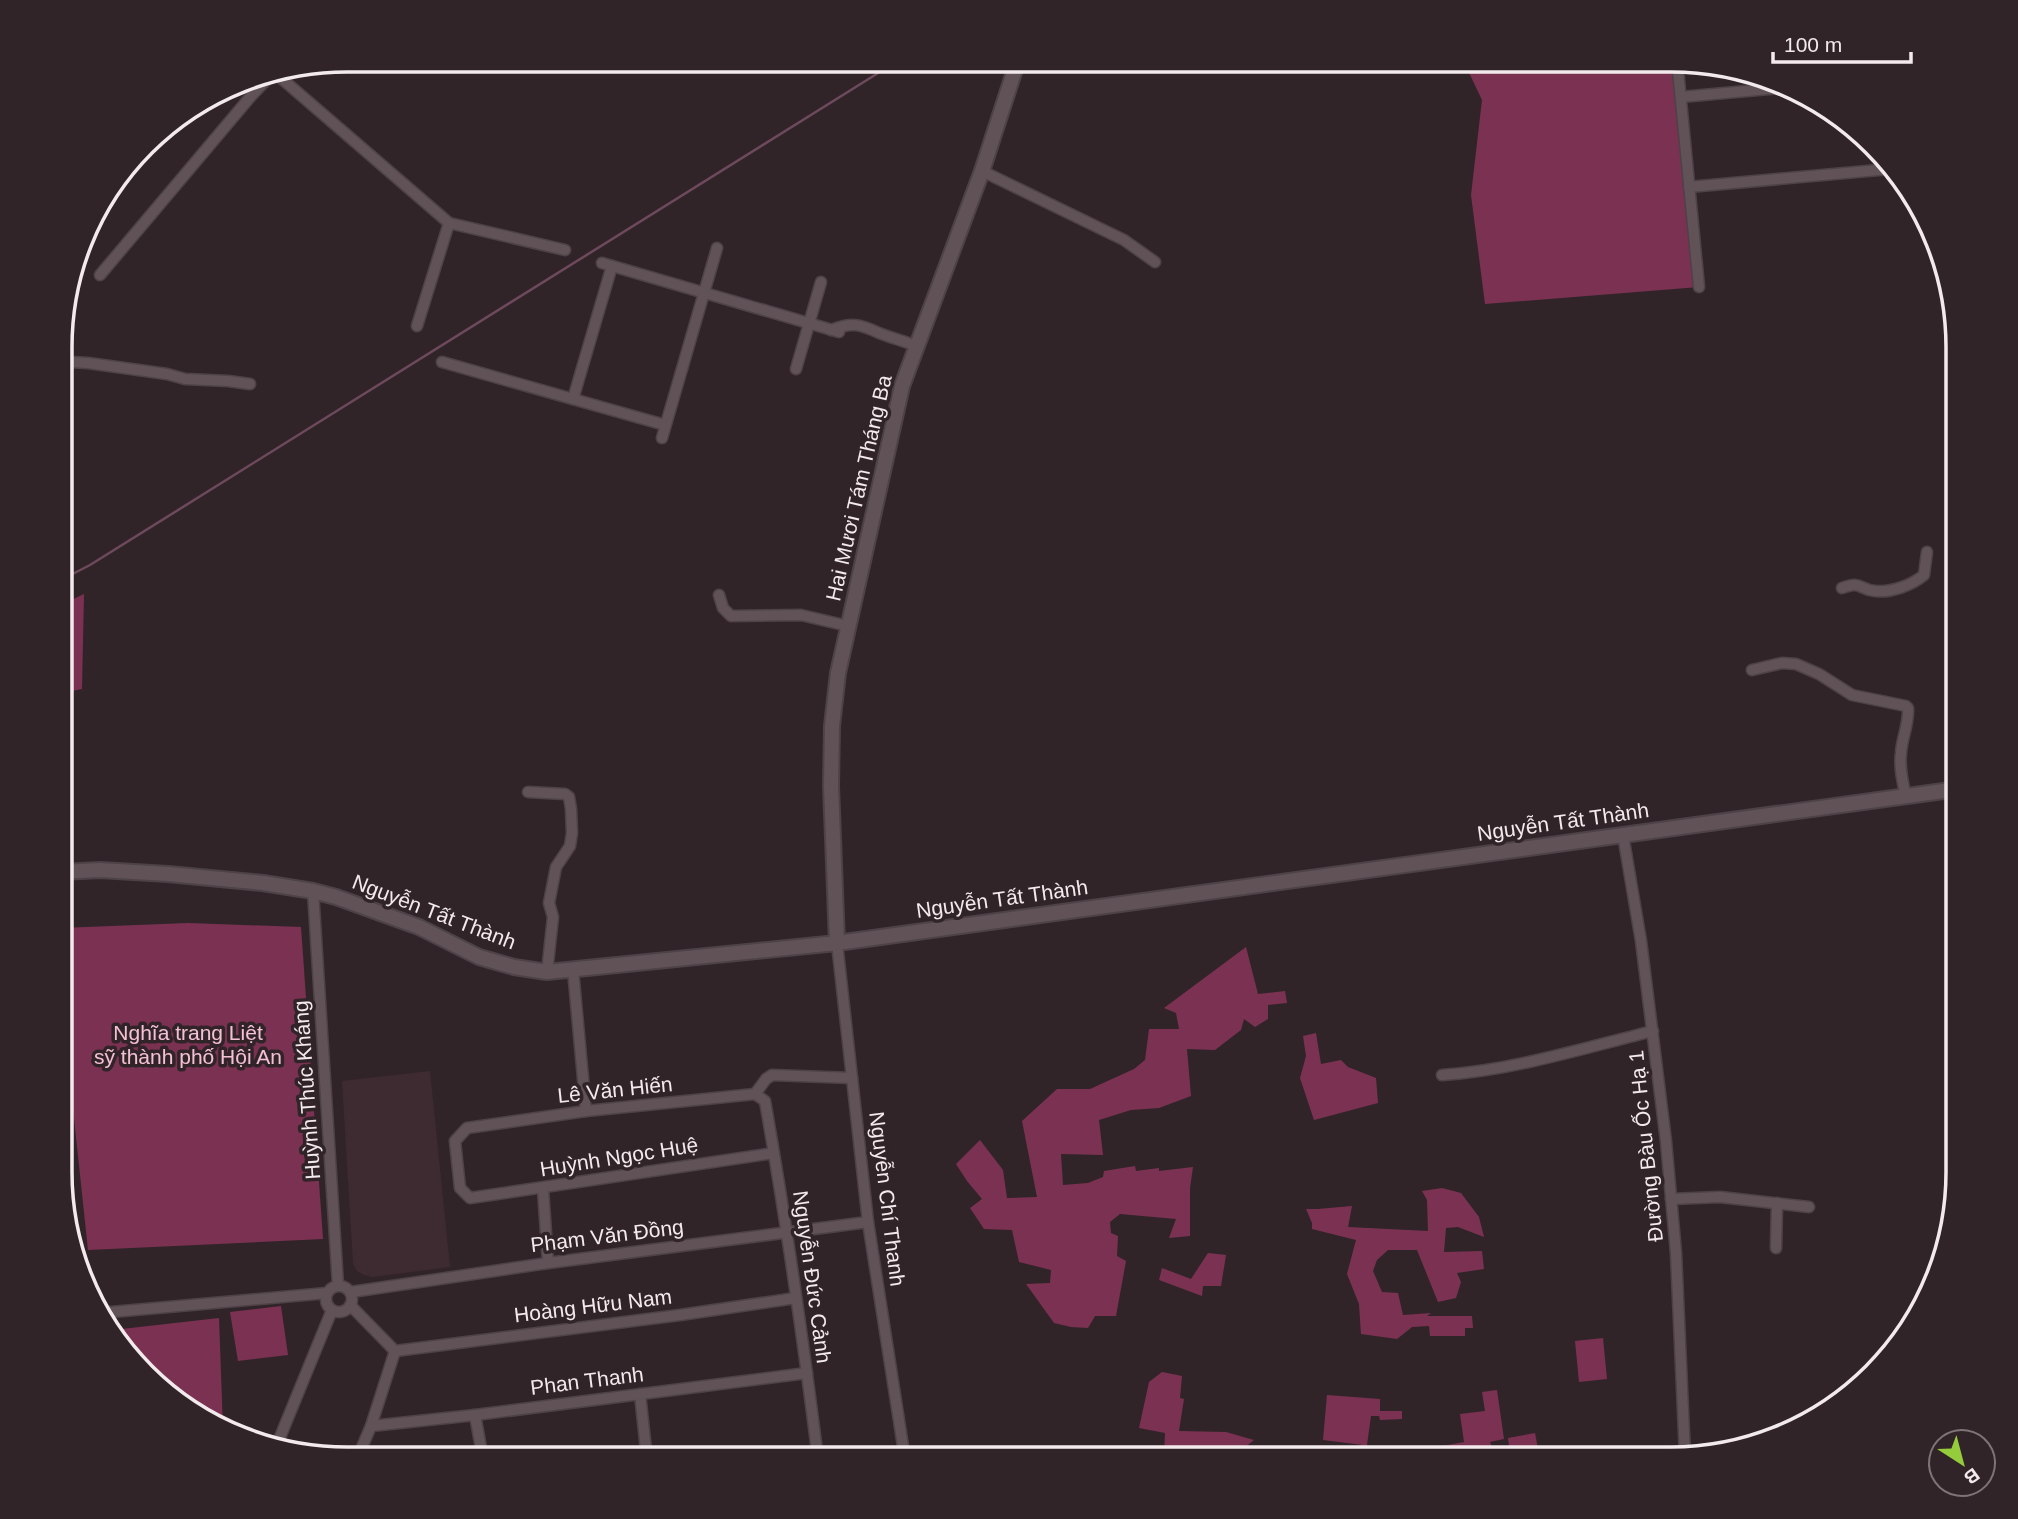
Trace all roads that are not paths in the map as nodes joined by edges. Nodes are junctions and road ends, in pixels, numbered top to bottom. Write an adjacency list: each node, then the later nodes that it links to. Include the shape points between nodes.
1 (1014, 72): 8 (main road, Hai Mươi Tám Tháng Ba)
2 (1678, 72): 6 (street)
3 (283, 79): 10 (street)
4 (263, 85): 14 (street)
5 (1767, 89): 6 (street)
6 (1681, 97): 9 (street)
7 (1882, 170): 9 (street)
8 (982, 172): 13 (street, via 1124,240); 20 (main road, Hai Mươi Tám Tháng Ba)
9 (1689, 187): 16 (street)
10 (449, 223): 12 (street); 19 (street)
11 (717, 248): 17 (street)
12 (565, 250)
13 (1155, 262)
14 (100, 275)
15 (821, 282): 18 (street)
16 (1699, 287)
17 (704, 293): 18 (street); 25 (street, via 607,265); 26 (street)
18 (809, 324): 20 (street, via 835,331 858,325); 23 (street)
19 (417, 326)
20 (916, 346): 31 (main road, Hai Mươi Tám Tháng Ba, via 902,386)
21 (72, 362): 24 (street)
22 (442, 362): 25 (street)
23 (796, 369)
24 (250, 384)
25 (573, 399): 26 (street)
26 (665, 425): 27 (street)
27 (662, 438)
28 (1927, 552): 29 (street, via 1924,575 1909,584 1877,592 1855,584)
29 (1842, 588)
30 (719, 595): 31 (street, via 731,616 802,615)
31 (848, 626): 39 (main road, Hai Mươi Tám Tháng Ba, via 832,726)
32 (1752, 670): 35 (street, via 1796,664 1852,695 1906,706 1908,720 1900,758)
33 (1946, 791): 35 (main road, Nguyễn Tất Thành)
34 (528, 792): 41 (street, via 565,794 572,818 569,846 556,867 549,903 553,917)
35 (1906, 797): 36 (main road, Nguyễn Tất Thành)
36 (1623, 835): 39 (main road, Nguyễn Tất Thành); 42 (street, Đường Bàu Ốc Hạ 1)
37 (72, 871): 38 (main road, Nguyễn Tất Thành, via 168,874)
38 (313, 891): 41 (main road, Nguyễn Tất Thành, via 419,928 479,957); 57 (street, Huỳnh Thúc Kháng)
39 (837, 943): 40 (main road, Nguyễn Tất Thành); 44 (street, Nguyễn Chí Thanh)
40 (573, 970): 41 (main road, Nguyễn Tất Thành); 46 (street)
41 (547, 972)
42 (1653, 1031): 43 (street, via 1501,1068); 50 (street, Đường Bàu Ốc Hạ 1)
43 (1442, 1074)
44 (852, 1078): 45 (street, via 772,1075); 53 (street, Nguyễn Chí Thanh)
45 (755, 1094): 46 (street, Lê Văn Hiến); 47 (street, Nguyễn Đức Cảnh, via 765,1101)
46 (586, 1111): 49 (street, Lê Văn Hiến, via 467,1128 455,1141 460,1188)
47 (774, 1153): 48 (street, Huỳnh Ngọc Huệ); 54 (street, Nguyễn Đức Cảnh)
48 (543, 1189): 49 (street, Huỳnh Ngọc Huệ); 56 (street)
49 (470, 1198)
50 (1671, 1199): 51 (street, via 1720,1197); 75 (street, Đường Bàu Ốc Hạ 1)
51 (1777, 1203): 52 (street); 55 (street)
52 (1809, 1207)
53 (868, 1222): 54 (street, Phạm Văn Đồng); 74 (street, Nguyễn Chí Thanh)
54 (788, 1232): 56 (street, Phạm Văn Đồng); 60 (street, Nguyễn Đức Cảnh)
55 (1776, 1248)
56 (548, 1263): 58 (street, Phạm Văn Đồng)
57 (338, 1285): 58 (street); 59 (street)
58 (351, 1292): 61 (street)
59 (327, 1293): 62 (street); 63 (street)
60 (796, 1298): 64 (street, Hoàng Hữu Nam); 65 (street, Nguyễn Đức Cảnh)
61 (351, 1306): 62 (street, via 340,1312); 64 (street)
62 (332, 1310): 69 (street)
63 (110, 1312)
64 (395, 1351): 68 (street)
65 (807, 1373): 66 (street, Phan Thanh); 73 (street, Nguyễn Đức Cảnh)
66 (640, 1394): 67 (street, Phan Thanh); 72 (street)
67 (475, 1415): 68 (street, Phan Thanh); 71 (street)
68 (371, 1426): 70 (street)
69 (279, 1439)
70 (362, 1447)
71 (481, 1447)
72 (646, 1447)
73 (816, 1447)
74 (903, 1447)
75 (1685, 1447)

